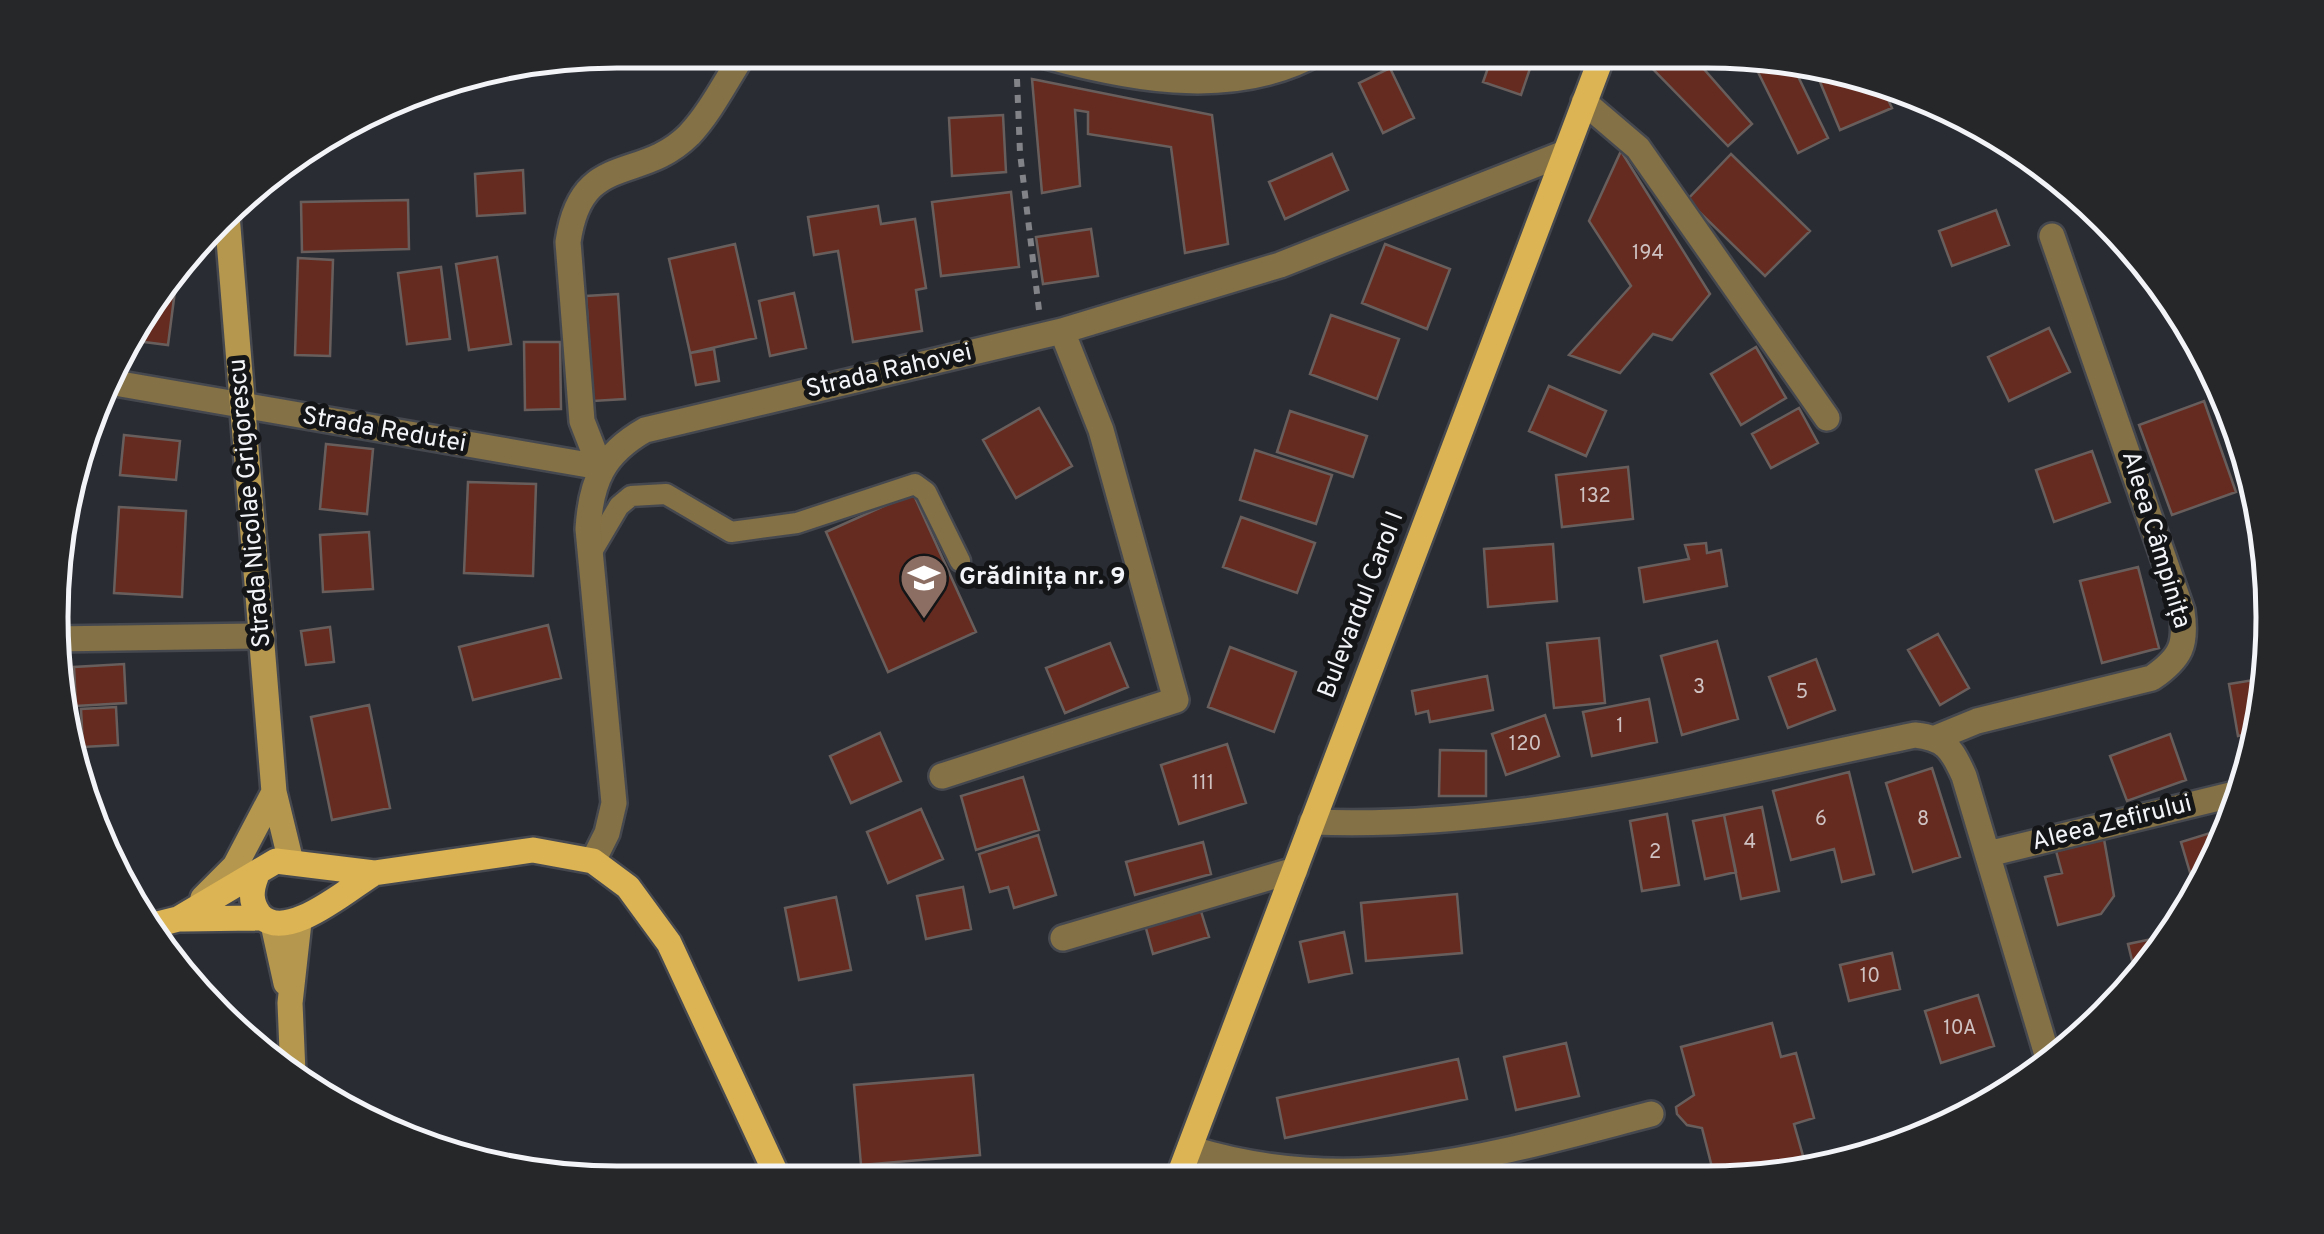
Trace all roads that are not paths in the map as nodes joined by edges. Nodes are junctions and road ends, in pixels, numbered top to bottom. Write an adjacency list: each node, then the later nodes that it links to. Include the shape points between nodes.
1 (734, 68): 13 (street, via 688,136 592,183 572,214 568,242 582,421)
2 (1077, 68): 3 (street, via 1206,82)
3 (1272, 68)
4 (1597, 68): 5 (main road, Bulevardul Carol I)
5 (1584, 102): 6 (main road, Bulevardul Carol I); 12 (street, via 1638,148)
6 (1564, 153): 9 (street, Strada Rahovei, via 1280,265); 22 (main road, Bulevardul Carol I)
7 (228, 228): 11 (main road, Strada Nicolae Grigorescu)
8 (2052, 236): 18 (street, Aleea Câmpinița, via 2182,611 2186,641 2176,662 2152,678 1977,721)
9 (1052, 334): 13 (street, Strada Rahovei, via 645,430 619,445); 19 (street, via 1101,430 1176,700)
10 (119, 384): 11 (street, Strada Redutei)
11 (244, 407): 13 (street, Strada Redutei); 16 (main road, Strada Nicolae Grigorescu)
12 (1827, 418)
13 (600, 468): 14 (street, via 590,498)
14 (590, 554): 15 (lane, via 631,496 666,494 731,532 797,524 915,484 926,492); 24 (street, via 614,803)
15 (960, 561)
16 (262, 636): 17 (street); 20 (main road, Strada Nicolae Grigorescu)
17 (69, 639)
18 (1938, 738): 22 (street, via 1915,735 1538,811); 23 (street, via 1953,751 1964,776)
19 (942, 776)
20 (274, 792): 25 (main road); 27 (main road); 31 (main road, via 235,866)
21 (2226, 796): 23 (street, Aleea Zefirului)
22 (1312, 822): 26 (main road, Bulevardul Carol I)
23 (1988, 854): 34 (street)
24 (593, 861): 28 (main road, via 533,850); 38 (main road, via 628,887 669,943)
25 (298, 864): 27 (main road, via 276,861); 28 (main road); 29 (main road, via 315,882)
26 (1295, 870): 32 (street); 37 (main road, Bulevardul Carol I)
27 (260, 873): 30 (main road, via 252,898); 31 (main road)
28 (374, 873): 29 (main road)
29 (305, 916): 30 (main road); 33 (main road)
30 (268, 921): 31 (main road); 33 (main road)
31 (166, 922)
32 (1063, 938)
33 (290, 1003): 35 (main road)
34 (2046, 1050)
35 (292, 1060)
36 (1651, 1114): 41 (street)
37 (1192, 1149): 39 (main road, Bulevardul Carol I); 40 (street)
38 (773, 1166)
39 (1184, 1166)
40 (1249, 1166)
41 (1439, 1166)

